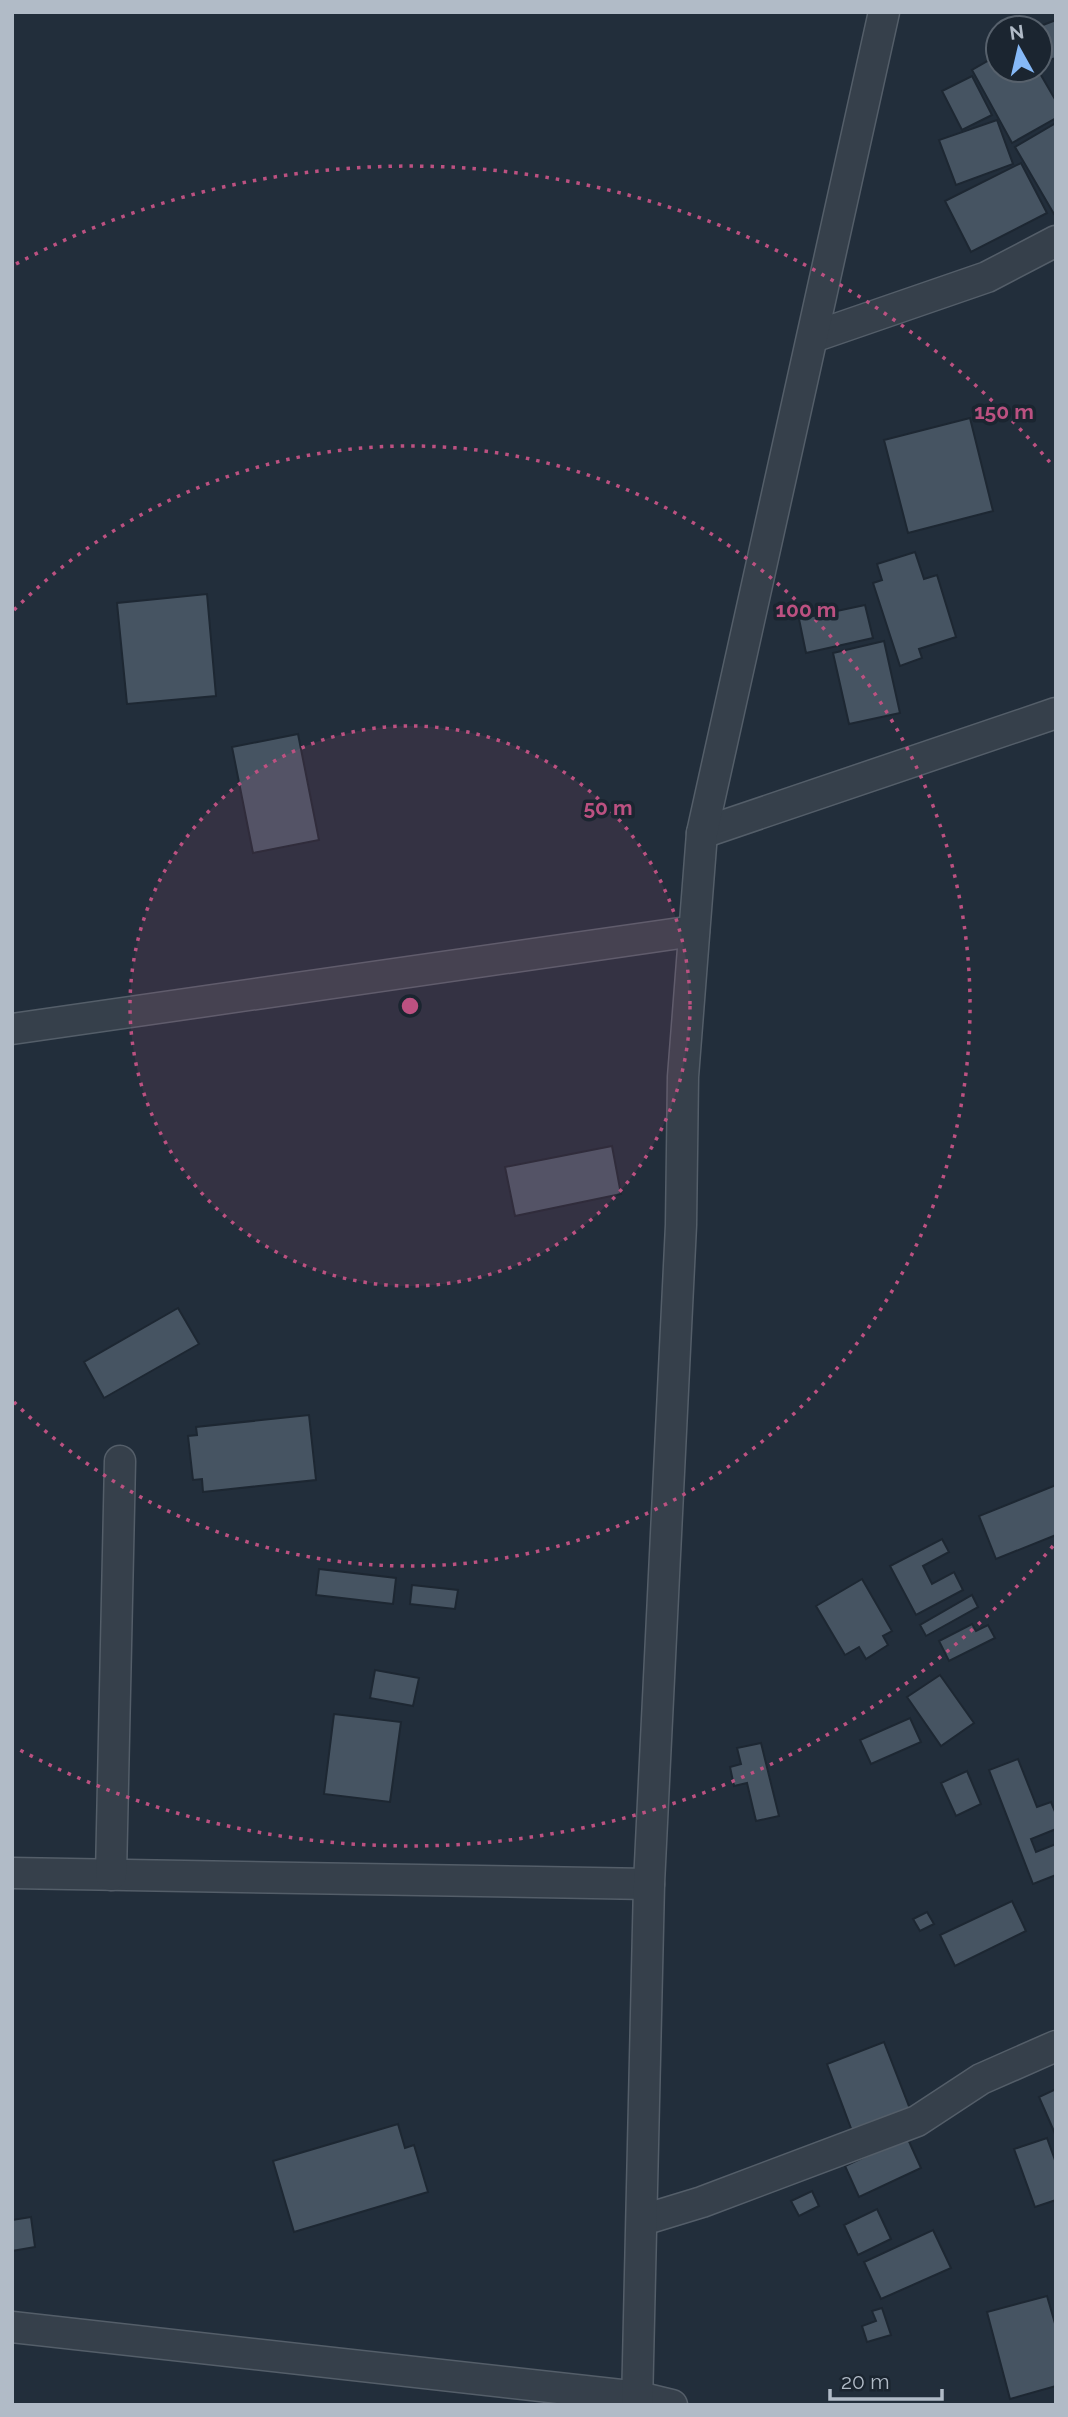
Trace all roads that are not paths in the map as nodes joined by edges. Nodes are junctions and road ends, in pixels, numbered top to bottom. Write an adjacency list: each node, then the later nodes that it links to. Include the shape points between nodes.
1 (884, 12): 3 (street)
2 (1056, 241): 3 (street, via 986,277)
3 (813, 337): 5 (street)
4 (1056, 713): 5 (street)
5 (702, 832): 6 (street)
6 (694, 931): 7 (street); 11 (street, via 683,1077 681,1225)
7 (12, 1029)
8 (120, 1461): 10 (street)
9 (12, 1873): 10 (street)
10 (111, 1875): 11 (street)
11 (649, 1884): 13 (street)
12 (1056, 2046): 13 (street, via 982,2078 917,2121)
13 (643, 2220): 15 (street)
14 (12, 2327): 15 (street)
15 (638, 2401): 16 (street)
16 (672, 2405)

